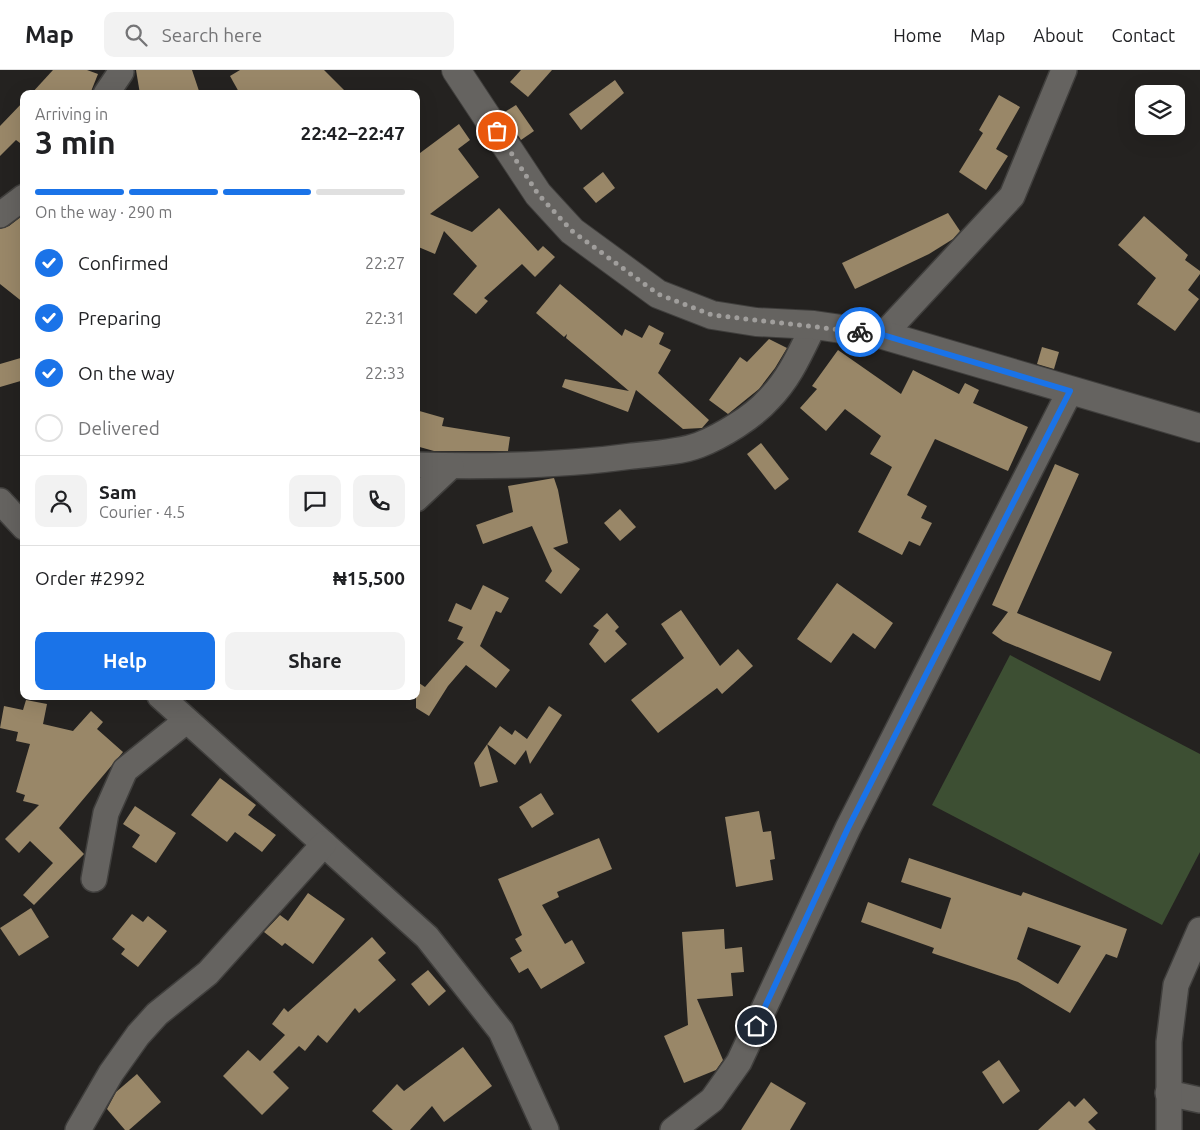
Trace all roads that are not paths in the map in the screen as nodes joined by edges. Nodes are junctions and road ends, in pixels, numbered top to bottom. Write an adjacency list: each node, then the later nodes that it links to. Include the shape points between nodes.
1 (456, 70): 7 (street, via 538,194 572,231 614,264 658,294 712,315 756,322)
2 (1064, 70): 8 (street, via 1012,196)
3 (122, 79): 4 (street)
4 (110, 90)
5 (20, 200): 6 (street)
6 (0, 215)
7 (814, 325): 8 (street); 12 (street, via 788,378 769,400 750,416 699,445 582,463)
8 (883, 335): 9 (street)
9 (1070, 391): 10 (street); 25 (street, via 848,828 739,1062 712,1100)
10 (1200, 428)
11 (420, 465): 12 (street)
12 (452, 466): 13 (street)
13 (420, 495)
14 (0, 501): 15 (street)
15 (20, 523)
16 (178, 706): 17 (street); 18 (street, via 126,770 106,813)
17 (324, 844): 23 (street, via 208,973 157,1014 138,1035 111,1073); 24 (street, via 427,937 494,1023)
18 (94, 880)
19 (1200, 930): 20 (street)
20 (1195, 956): 21 (street, via 1176,985 1169,1042)
21 (1168, 1093): 22 (street); 26 (street)
22 (1200, 1100)
23 (78, 1130)
24 (546, 1130)
25 (673, 1130)
26 (1169, 1130)

